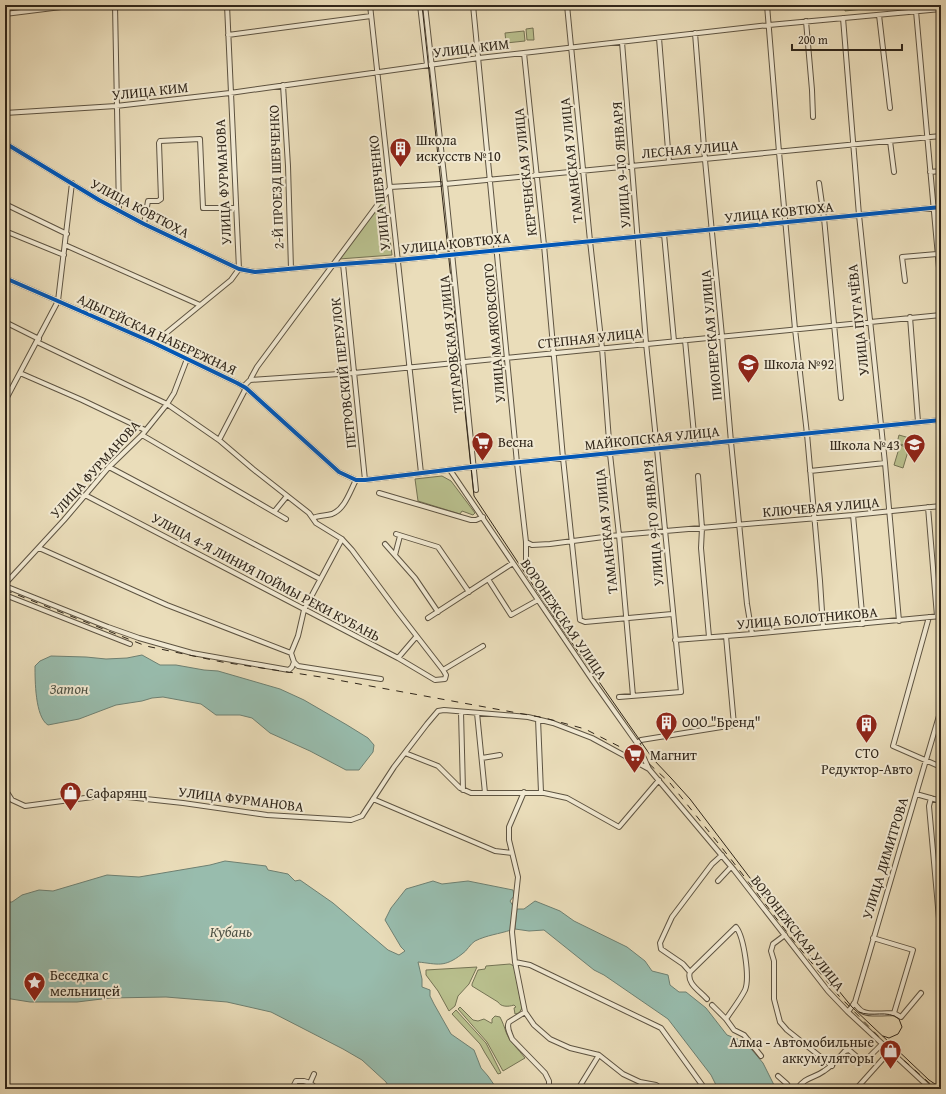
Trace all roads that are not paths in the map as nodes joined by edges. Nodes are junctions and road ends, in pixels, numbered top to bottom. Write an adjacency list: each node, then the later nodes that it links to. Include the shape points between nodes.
1 (77, 5): 12 (street)
2 (115, 5): 29 (street)
3 (227, 5): 19 (street, УЛИЦА ФУРМАНОВА)
4 (370, 5): 14 (street, УЛИЦА ШЕВЧЕНКО)
5 (420, 5): 25 (street, ТИТАРОВСКАЯ УЛИЦА)
6 (425, 5): 25 (street, ТИТАРОВСКАЯ УЛИЦА)
7 (473, 5): 24 (street, УЛИЦА МАЯКОВСКОГО)
8 (566, 5): 22 (street, ТАМАНСКАЯ УЛИЦА)
9 (767, 5): 17 (street)
10 (941, 9): 11 (street, УЛИЦА КИМ)
11 (916, 11): 13 (street, УЛИЦА КИМ); 34 (street)
12 (5, 14)
13 (879, 15): 15 (street, УЛИЦА КИМ); 30 (street)
14 (371, 16): 19 (street); 26 (street, УЛИЦА ШЕВЧЕНКО)
15 (843, 18): 16 (street, УЛИЦА КИМ); 37 (street, УЛИЦА ПУГАЧЁВА)
16 (806, 21): 17 (street, УЛИЦА КИМ); 32 (street)
17 (769, 25): 18 (street, УЛИЦА КИМ); 38 (street)
18 (695, 33): 20 (street, УЛИЦА КИМ); 39 (street, ПИОНЕРСКАЯ УЛИЦА)
19 (228, 35): 28 (street, УЛИЦА ФУРМАНОВА)
20 (659, 38): 21 (street, УЛИЦА КИМ); 40 (street)
21 (622, 42): 22 (street, УЛИЦА КИМ); 41 (street, УЛИЦА 9-ГО ЯНВАРЯ)
22 (570, 48): 23 (street, УЛИЦА КИМ); 42 (street, ТАМАНСКАЯ УЛИЦА)
23 (524, 53): 24 (street, УЛИЦА КИМ); 46 (street, КЕРЧЕНСКАЯ УЛИЦА)
24 (479, 58): 25 (street, УЛИЦА КИМ); 47 (street, УЛИЦА МАЯКОВСКОГО)
25 (430, 64): 26 (street, УЛИЦА КИМ); 51 (street, ТИТАРОВСКАЯ УЛИЦА)
26 (377, 72): 27 (street, УЛИЦА КИМ); 52 (street, УЛИЦА ШЕВЧЕНКО)
27 (283, 85): 28 (street, УЛИЦА КИМ); 78 (street, 2-Й ПРОЕЗД ШЕВЧЕНКО)
28 (230, 93): 29 (street, УЛИЦА КИМ); 55 (street, УЛИЦА ФУРМАНОВА)
29 (116, 106): 31 (street, УЛИЦА КИМ); 57 (street)
30 (890, 108)
31 (5, 113)
32 (814, 117)
33 (941, 136): 34 (street, ЛЕСНАЯ УЛИЦА)
34 (928, 137): 35 (street, ЛЕСНАЯ УЛИЦА); 45 (street)
35 (890, 141): 37 (street, ЛЕСНАЯ УЛИЦА); 44 (street)
36 (5, 143): 48 (street, УЛИЦА КОВТЮХА)
37 (852, 145): 38 (street, ЛЕСНАЯ УЛИЦА); 58 (street, УЛИЦА ПУГАЧЁВА)
38 (779, 152): 39 (street, ЛЕСНАЯ УЛИЦА); 60 (street)
39 (705, 160): 40 (street, ЛЕСНАЯ УЛИЦА); 62 (street, ПИОНЕРСКАЯ УЛИЦА)
40 (669, 162): 41 (street, ЛЕСНАЯ УЛИЦА)
41 (633, 166): 42 (street, ЛЕСНАЯ УЛИЦА); 66 (street, УЛИЦА 9-ГО ЯНВАРЯ)
42 (583, 171): 46 (street, ЛЕСНАЯ УЛИЦА); 67 (street, ТАМАНСКАЯ УЛИЦА)
43 (941, 171): 45 (street)
44 (894, 172)
45 (930, 172): 56 (street)
46 (537, 176): 47 (street, ЛЕСНАЯ УЛИЦА); 69 (street, КЕРЧЕНСКАЯ УЛИЦА)
47 (490, 180): 51 (street, ЛЕСНАЯ УЛИЦА); 70 (street, УЛИЦА МАЯКОВСКОГО)
48 (72, 183): 57 (street, УЛИЦА КОВТЮХА); 64 (street)
49 (819, 183): 59 (street)
50 (440, 184): 52 (street)
51 (445, 184): 71 (street, ТИТАРОВСКАЯ УЛИЦА)
52 (390, 187): 74 (street, УЛИЦА ШЕВЧЕНКО); 76 (street)
53 (5, 204): 64 (street)
54 (941, 207): 56 (street, УЛИЦА КОВТЮХА)
55 (235, 208): 61 (street, via 203,208 200,139 160,140 158,143 161,199 148,201); 77 (street, УЛИЦА ФУРМАНОВА)
56 (933, 208): 58 (street, УЛИЦА КОВТЮХА); 72 (street)
57 (119, 211): 61 (street, УЛИЦА КОВТЮХА)
58 (859, 214): 59 (street, УЛИЦА КОВТЮХА); 86 (street, УЛИЦА ПУГАЧЁВА)
59 (824, 218): 60 (street, УЛИЦА КОВТЮХА); 88 (street)
60 (785, 222): 62 (street, УЛИЦА КОВТЮХА); 89 (street)
61 (144, 224): 77 (street, УЛИЦА КОВТЮХА)
62 (712, 230): 65 (street, УЛИЦА КОВТЮХА); 90 (street, ПИОНЕРСКАЯ УЛИЦА)
63 (5, 231): 73 (street)
64 (67, 234): 68 (street)
65 (664, 234): 66 (street, УЛИЦА КОВТЮХА); 91 (street)
66 (637, 236): 67 (street, УЛИЦА КОВТЮХА); 95 (street, УЛИЦА 9-ГО ЯНВАРЯ)
67 (590, 241): 69 (street, УЛИЦА КОВТЮХА); 96 (street, ТАМАНСКАЯ УЛИЦА)
68 (66, 245): 73 (street); 83 (street)
69 (544, 245): 70 (street, УЛИЦА КОВТЮХА); 97 (street, КЕРЧЕНСКАЯ УЛИЦА)
70 (497, 250): 71 (street, УЛИЦА КОВТЮХА); 98 (street, УЛИЦА МАЯКОВСКОГО)
71 (452, 254): 74 (street, УЛИЦА КОВТЮХА); 100 (street, ТИТАРОВСКАЯ УЛИЦА)
72 (937, 254): 80 (street, via 902,257); 81 (street)
73 (64, 255): 82 (street)
74 (398, 260): 75 (street, УЛИЦА КОВТЮХА); 101 (street, УЛИЦА ШЕВЧЕНКО)
75 (343, 264): 76 (street, УЛИЦА КОВТЮХА); 103 (street, ПЕТРОВСКИЙ ПЕРЕУЛОК)
76 (332, 265): 78 (street, УЛИЦА КОВТЮХА); 104 (street)
77 (239, 269): 78 (street, УЛИЦА КОВТЮХА, via 255,272); 83 (street, via 231,280)
78 (291, 269)
79 (5, 278): 82 (street, АДЫГЕЙСКАЯ НАБЕРЕЖНАЯ)
80 (905, 281)
81 (941, 290)
82 (58, 300): 93 (street); 94 (street, АДЫГЕЙСКАЯ НАБЕРЕЖНАЯ)
83 (200, 305): 94 (street)
84 (941, 315): 85 (street, СТЕПНАЯ УЛИЦА)
85 (910, 317): 86 (street, СТЕПНАЯ УЛИЦА); 110 (street)
86 (869, 321): 88 (street, СТЕПНАЯ УЛИЦА); 111 (street, УЛИЦА ПУГАЧЁВА)
87 (5, 322): 93 (street)
88 (834, 325): 89 (street, СТЕПНАЯ УЛИЦА); 106 (street)
89 (795, 329): 90 (street, СТЕПНАЯ УЛИЦА); 113 (street)
90 (722, 336): 92 (street, СТЕПНАЯ УЛИЦА); 115 (street, ПИОНЕРСКАЯ УЛИЦА)
91 (674, 340): 92 (street, СТЕПНАЯ УЛИЦА); 95 (street, СТЕПНАЯ УЛИЦА)
92 (685, 340): 116 (street)
93 (38, 341): 102 (street); 108 (street)
94 (154, 343): 99 (street, АДЫГЕЙСКАЯ НАБЕРЕЖНАЯ)
95 (646, 343): 96 (street, СТЕПНАЯ УЛИЦА); 117 (street, УЛИЦА 9-ГО ЯНВАРЯ)
96 (602, 348): 97 (street, СТЕПНАЯ УЛИЦА); 118 (street, ТАМАНСКАЯ УЛИЦА)
97 (554, 353): 98 (street, СТЕПНАЯ УЛИЦА); 119 (street, КЕРЧЕНСКАЯ УЛИЦА)
98 (507, 357): 100 (street, СТЕПНАЯ УЛИЦА); 120 (street, УЛИЦА МАЯКОВСКОГО)
99 (187, 358): 105 (street, АДЫГЕЙСКАЯ НАБЕРЕЖНАЯ); 108 (street, УЛИЦА ФУРМАНОВА, via 174,393)
100 (463, 362): 101 (street, СТЕПНАЯ УЛИЦА); 123 (street, ТИТАРОВСКАЯ УЛИЦА)
101 (409, 367): 103 (street, СТЕПНАЯ УЛИЦА); 126 (street, УЛИЦА ШЕВЧЕНКО)
102 (20, 373): 107 (street); 112 (street, via 82,400)
103 (354, 373): 105 (street, СТЕПНАЯ УЛИЦА, via 250,380); 129 (street, ПЕТРОВСКИЙ ПЕРЕУЛОК)
104 (251, 378)
105 (245, 387): 114 (street); 128 (street, АДЫГЕЙСКАЯ НАБЕРЕЖНАЯ, via 339,472)
106 (841, 398)
107 (5, 401)
108 (167, 404): 112 (street, УЛИЦА ФУРМАНОВА); 114 (street)
109 (941, 420): 110 (street, МАЙКОПСКАЯ УЛИЦА)
110 (918, 422): 111 (street, МАЙКОПСКАЯ УЛИЦА)
111 (880, 426): 113 (street, МАЙКОПСКАЯ УЛИЦА); 121 (street, УЛИЦА ПУГАЧЁВА)
112 (144, 432): 122 (street, УЛИЦА ФУРМАНОВА); 137 (street)
113 (807, 434): 115 (street, МАЙКОПСКАЯ УЛИЦА); 125 (street)
114 (219, 440): 133 (street)
115 (731, 442): 116 (street, МАЙКОПСКАЯ УЛИЦА); 143 (street, ПИОНЕРСКАЯ УЛИЦА)
116 (695, 445): 117 (street, МАЙКОПСКАЯ УЛИЦА)
117 (658, 449): 118 (street, МАЙКОПСКАЯ УЛИЦА); 145 (street, УЛИЦА 9-ГО ЯНВАРЯ)
118 (610, 454): 119 (street, МАЙКОПСКАЯ УЛИЦА); 146 (street, ТАМАНСКАЯ УЛИЦА)
119 (563, 458): 120 (street, МАЙКОПСКАЯ УЛИЦА); 148 (street, КЕРЧЕНСКАЯ УЛИЦА)
120 (517, 463): 123 (street, МАЙКОПСКАЯ УЛИЦА); 149 (street, УЛИЦА МАЯКОВСКОГО)
121 (885, 463): 125 (street); 136 (street, УЛИЦА ПУГАЧЁВА)
122 (110, 467): 132 (street, УЛИЦА ФУРМАНОВА); 155 (street)
123 (473, 467): 124 (street, МАЙКОПСКАЯ УЛИЦА); 130 (street, ТИТАРОВСКАЯ УЛИЦА)
124 (450, 470): 126 (street, МАЙКОПСКАЯ УЛИЦА); 139 (street, ВОРОНЕЖСКАЯ УЛИЦА)
125 (810, 471): 141 (street)
126 (421, 473): 129 (street, МАЙКОПСКАЯ УЛИЦА)
127 (698, 476): 144 (street)
128 (356, 480): 129 (street, АДЫГЕЙСКАЯ НАБЕРЕЖНАЯ); 140 (street, via 343,505 333,513)
129 (365, 480)
130 (476, 490)
131 (379, 493): 139 (street, via 471,520)
132 (85, 495): 151 (street, УЛИЦА ФУРМАНОВА); 161 (street, УЛИЦА 4-Я ЛИНИЯ ПОЙМЫ РЕКИ КУБАНЬ)
133 (287, 496): 137 (street); 140 (street)
134 (941, 506): 135 (street, КЛЮЧЕВАЯ УЛИЦА)
135 (928, 507): 136 (street, КЛЮЧЕВАЯ УЛИЦА); 164 (street)
136 (890, 511): 138 (street, КЛЮЧЕВАЯ УЛИЦА); 168 (street, УЛИЦА ПУГАЧЁВА)
137 (274, 512): 142 (street)
138 (854, 515): 141 (street, КЛЮЧЕВАЯ УЛИЦА); 169 (street)
139 (483, 517): 153 (street, ВОРОНЕЖСКАЯ УЛИЦА)
140 (313, 518): 147 (street, via 316,523)
141 (814, 518): 143 (street, КЛЮЧЕВАЯ УЛИЦА); 170 (street)
142 (286, 519)
143 (739, 525): 144 (street, КЛЮЧЕВАЯ УЛИЦА); 171 (street, ПИОНЕРСКАЯ УЛИЦА)
144 (702, 528): 145 (street, КЛЮЧЕВАЯ УЛИЦА); 174 (street, via 701,548)
145 (665, 531): 146 (street, КЛЮЧЕВАЯ УЛИЦА); 163 (street, УЛИЦА 9-ГО ЯНВАРЯ)
146 (619, 535): 148 (street, КЛЮЧЕВАЯ УЛИЦА); 165 (street, ТАМАНСКАЯ УЛИЦА)
147 (342, 539): 155 (street); 173 (street)
148 (571, 540): 149 (street, КЛЮЧЕВАЯ УЛИЦА, via 532,545); 165 (street, КЕРЧЕНСКАЯ УЛИЦА, via 582,622)
149 (526, 542): 154 (street, УЛИЦА МАЯКОВСКОГО)
150 (385, 544): 152 (street)
151 (39, 548): 157 (street, УЛИЦА ФУРМАНОВА); 178 (street, via 167,605)
152 (395, 555): 158 (street, via 398,535 438,547); 162 (street, via 415,578)
153 (513, 563): 156 (street); 160 (street, ВОРОНЕЖСКАЯ УЛИЦА)
154 (526, 564)
155 (320, 579): 161 (street)
156 (488, 579): 158 (street); 160 (street, via 511,615)
157 (5, 585): 180 (street, via 108,627 192,653 290,670)
158 (469, 592): 162 (street)
159 (5, 595): 176 (street)
160 (538, 600): 189 (street, ВОРОНЕЖСКАЯ УЛИЦА)
161 (304, 610): 178 (street); 179 (street, УЛИЦА 4-Я ЛИНИЯ ПОЙМЫ РЕКИ КУБАНЬ)
162 (438, 612): 167 (street)
163 (672, 614): 165 (street); 175 (street, УЛИЦА 9-ГО ЯНВАРЯ)
164 (939, 616): 166 (street, УЛИЦА БОЛОТНИКОВА)
165 (626, 617): 183 (street, ТАМАНСКАЯ УЛИЦА)
166 (929, 617): 168 (street, УЛИЦА БОЛОТНИКОВА); 193 (street, via 892,746)
167 (428, 618)
168 (899, 621): 169 (street, УЛИЦА БОЛОТНИКОВА)
169 (863, 624): 170 (street, УЛИЦА БОЛОТНИКОВА)
170 (823, 627): 171 (street, УЛИЦА БОЛОТНИКОВА)
171 (752, 634): 172 (street, УЛИЦА БОЛОТНИКОВА)
172 (726, 636): 174 (street, УЛИЦА БОЛОТНИКОВА); 189 (street, via 734,725 641,740)
173 (416, 637): 179 (street); 181 (street)
174 (709, 637): 175 (street, УЛИЦА БОЛОТНИКОВА)
175 (675, 640): 183 (street, УЛИЦА 9-ГО ЯНВАРЯ, via 680,692)
176 (130, 644)
177 (482, 646): 181 (street)
178 (292, 653): 180 (street)
179 (398, 658): 181 (street, УЛИЦА 4-Я ЛИНИЯ ПОЙМЫ РЕКИ КУБАНЬ, via 436,680 445,679)
180 (294, 662): 182 (street, via 298,666)
181 (443, 670)
182 (381, 679)
183 (633, 696): 184 (street)
184 (619, 697)
185 (941, 709): 193 (street, УЛИЦА ДИМИТРОВА)
186 (461, 712): 187 (street); 190 (street, УЛИЦА ФУРМАНОВА, via 438,711); 198 (street)
187 (477, 713): 188 (street); 192 (street)
188 (538, 720): 195 (street, via 583,734); 200 (street)
189 (637, 743): 195 (street, ВОРОНЕЖСКАЯ УЛИЦА)
190 (405, 753): 198 (street, via 438,766); 204 (street, УЛИЦА ФУРМАНОВА)
191 (500, 755): 192 (street)
192 (482, 758): 201 (street)
193 (925, 760): 194 (street); 202 (street, УЛИЦА ДИМИТРОВА)
194 (941, 767)
195 (649, 769): 196 (street, ВОРОНЕЖСКАЯ УЛИЦА)
196 (659, 780): 200 (street, via 619,827 567,798); 207 (street, ВОРОНЕЖСКАЯ УЛИЦА)
197 (5, 789): 204 (street, УЛИЦА ФУРМАНОВА, via 12,800 25,806 109,795 267,815 351,820 362,816)
198 (463, 790): 201 (street)
199 (524, 792): 200 (street); 201 (street); 206 (street, via 509,827)
200 (541, 792)
201 (485, 793)
202 (916, 794): 203 (street); 211 (street, УЛИЦА ДИМИТРОВА)
203 (931, 798): 205 (street); 212 (street, via 929,806)
204 (373, 799): 206 (street, via 495,851)
205 (941, 801)
206 (512, 853): 213 (street, via 518,877 512,932)
207 (722, 856): 208 (street, ВОРОНЕЖСКАЯ УЛИЦА); 214 (street, via 712,864 672,917 660,943 661,948)
208 (731, 867): 209 (street); 210 (street, ВОРОНЕЖСКАЯ УЛИЦА)
209 (718, 880)
210 (785, 935): 220 (street, ВОРОНЕЖСКАЯ УЛИЦА, via 828,991); 227 (street, via 773,944 771,950 774,961 775,1006 780,1022)
211 (873, 938): 217 (street, УЛИЦА ДИМИТРОВА); 221 (street, via 913,950)
212 (941, 941)
213 (515, 962): 219 (street); 236 (street, via 530,965 661,1028)
214 (690, 972): 216 (street, via 690,982); 222 (street, via 736,927 741,933 745,953 746,984)
215 (921, 993): 221 (street, via 901,1017)
216 (706, 999)
217 (854, 1004): 220 (street, УЛИЦА ДИМИТРОВА); 221 (street, via 863,1012 870,1014)
218 (712, 1005): 222 (street)
219 (525, 1012): 225 (street, via 534,1025 550,1039); 233 (street, via 509,1022 509,1032 512,1039 545,1073)
220 (848, 1012): 223 (street, ВОРОНЕЖСКАЯ УЛИЦА)
221 (894, 1013)
222 (726, 1019): 226 (street, via 734,1030 744,1035)
223 (882, 1044): 224 (street, ВОРОНЕЖСКАЯ УЛИЦА); 227 (street, via 862,1061 849,1050 845,1051)
224 (890, 1051): 239 (street); 240 (street, ВОРОНЕЖСКАЯ УЛИЦА)
225 (599, 1056): 234 (street); 235 (street, via 623,1074)
226 (761, 1056)
227 (832, 1066): 238 (street, via 804,1081)
228 (314, 1074): 230 (street)
229 (778, 1076): 237 (street)
230 (310, 1083): 231 (street, via 304,1080 296,1081); 232 (street)
231 (292, 1089)
232 (317, 1089)
233 (549, 1089)
234 (578, 1089)
235 (662, 1089)
236 (705, 1089)
237 (790, 1089)
238 (797, 1089)
239 (856, 1089)
240 (931, 1089)

